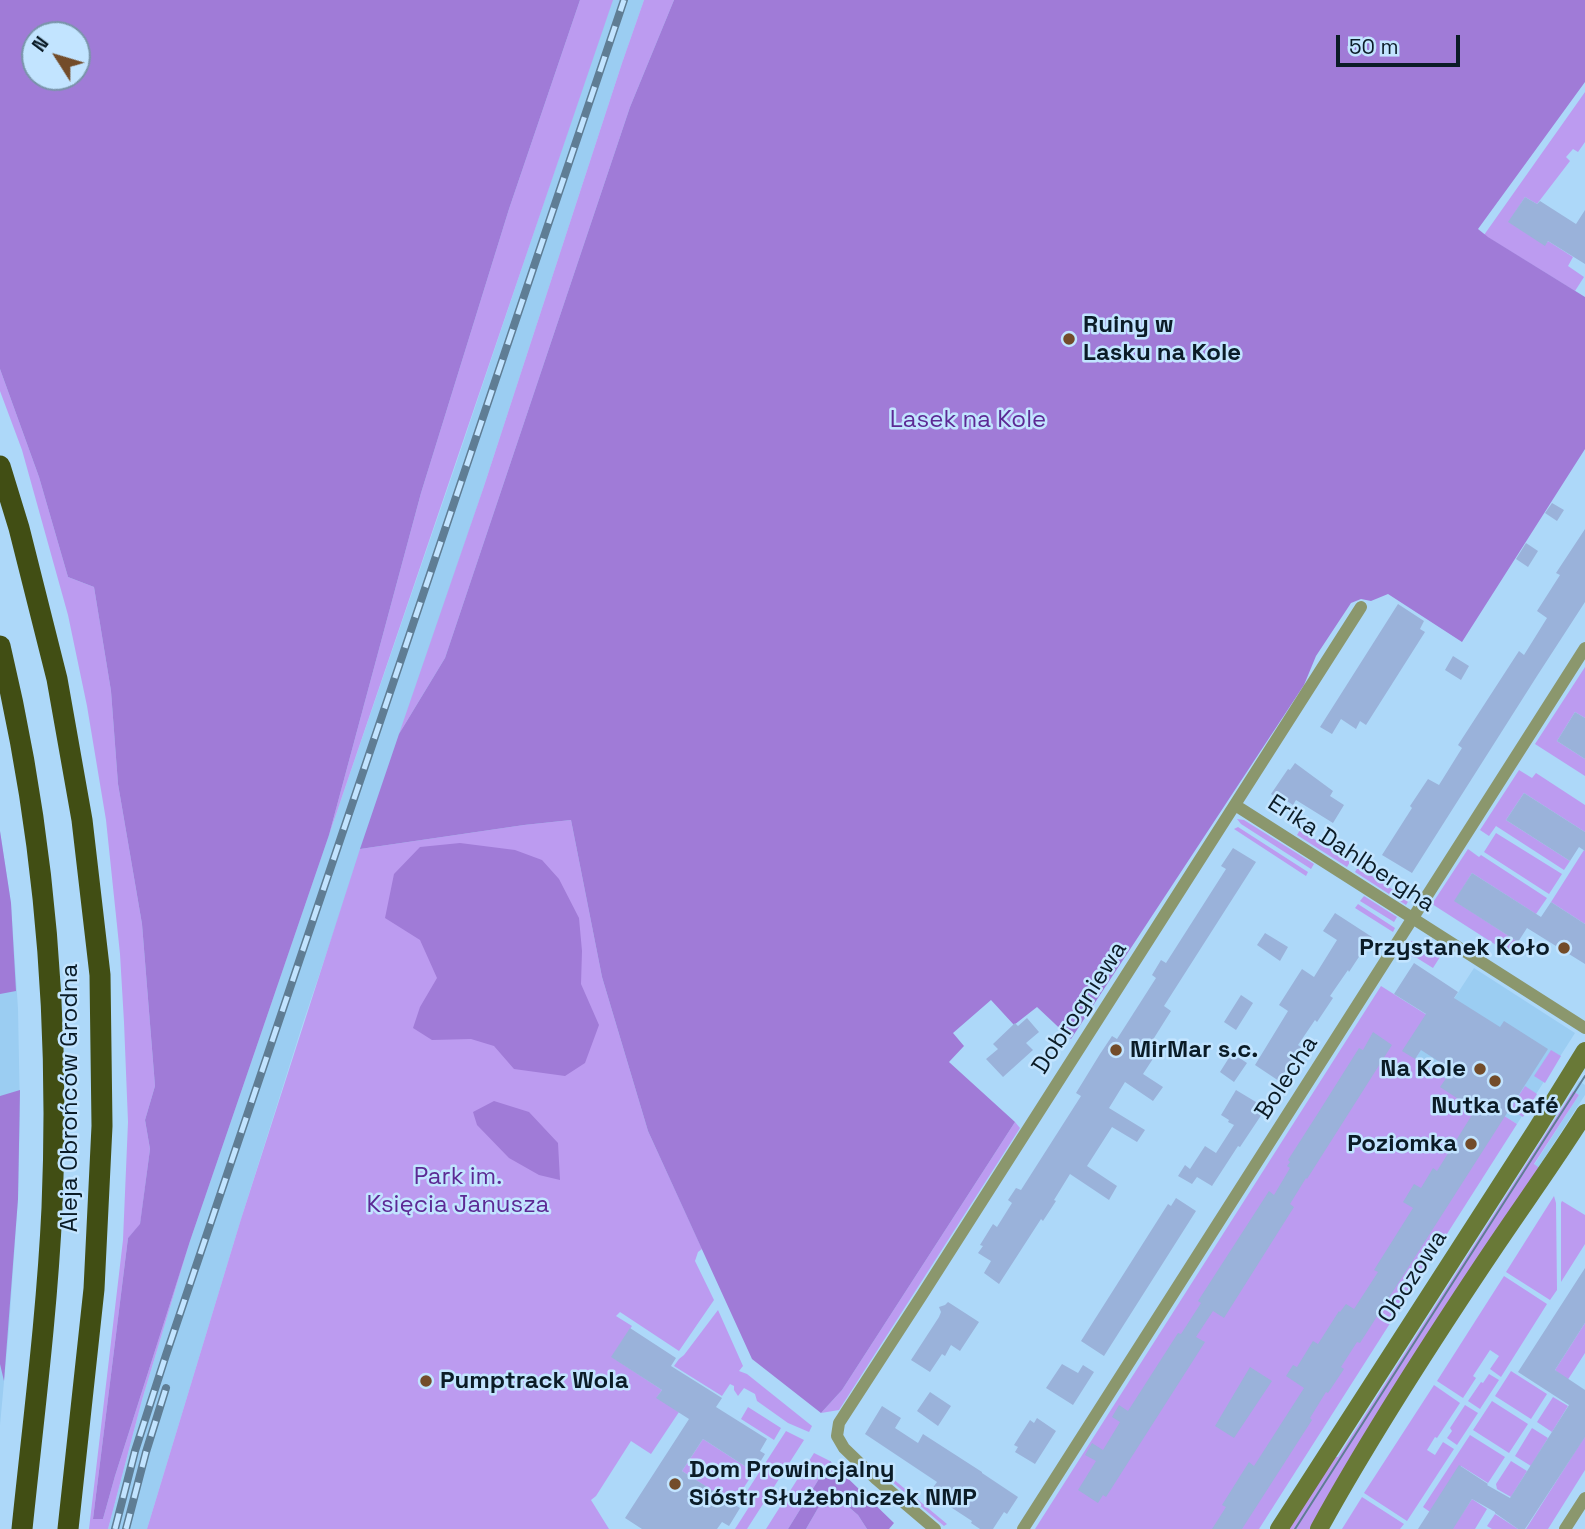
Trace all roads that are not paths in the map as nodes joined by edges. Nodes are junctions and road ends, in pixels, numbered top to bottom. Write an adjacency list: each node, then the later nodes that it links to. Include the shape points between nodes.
1 (0, 466): 12 (highway, Aleja Obrońców Grodna, via 57,679 82,820 100,975 102,1126 94,1289)
2 (1361, 607): 5 (street, Dobrogniewa)
3 (0, 646): 11 (highway, Aleja Obrońców Grodna, via 33,815 47,934 54,1102 45,1312)
4 (1585, 648): 6 (street, Bolecha)
5 (1235, 805): 6 (street, Erika Dahlbergha); 13 (street, Dobrogniewa, via 842,1417 836,1436 844,1448)
6 (1413, 918): 7 (street, Erika Dahlbergha); 14 (street, Bolecha)
7 (1585, 1028)
8 (1585, 1051): 15 (street, Obozowa)
9 (1585, 1113): 16 (street, via 1397,1398)
10 (1585, 1498): 17 (street)
11 (22, 1529)
12 (68, 1529)
13 (935, 1529)
14 (1023, 1529)
15 (1279, 1529)
16 (1319, 1529)
17 (1565, 1529)

